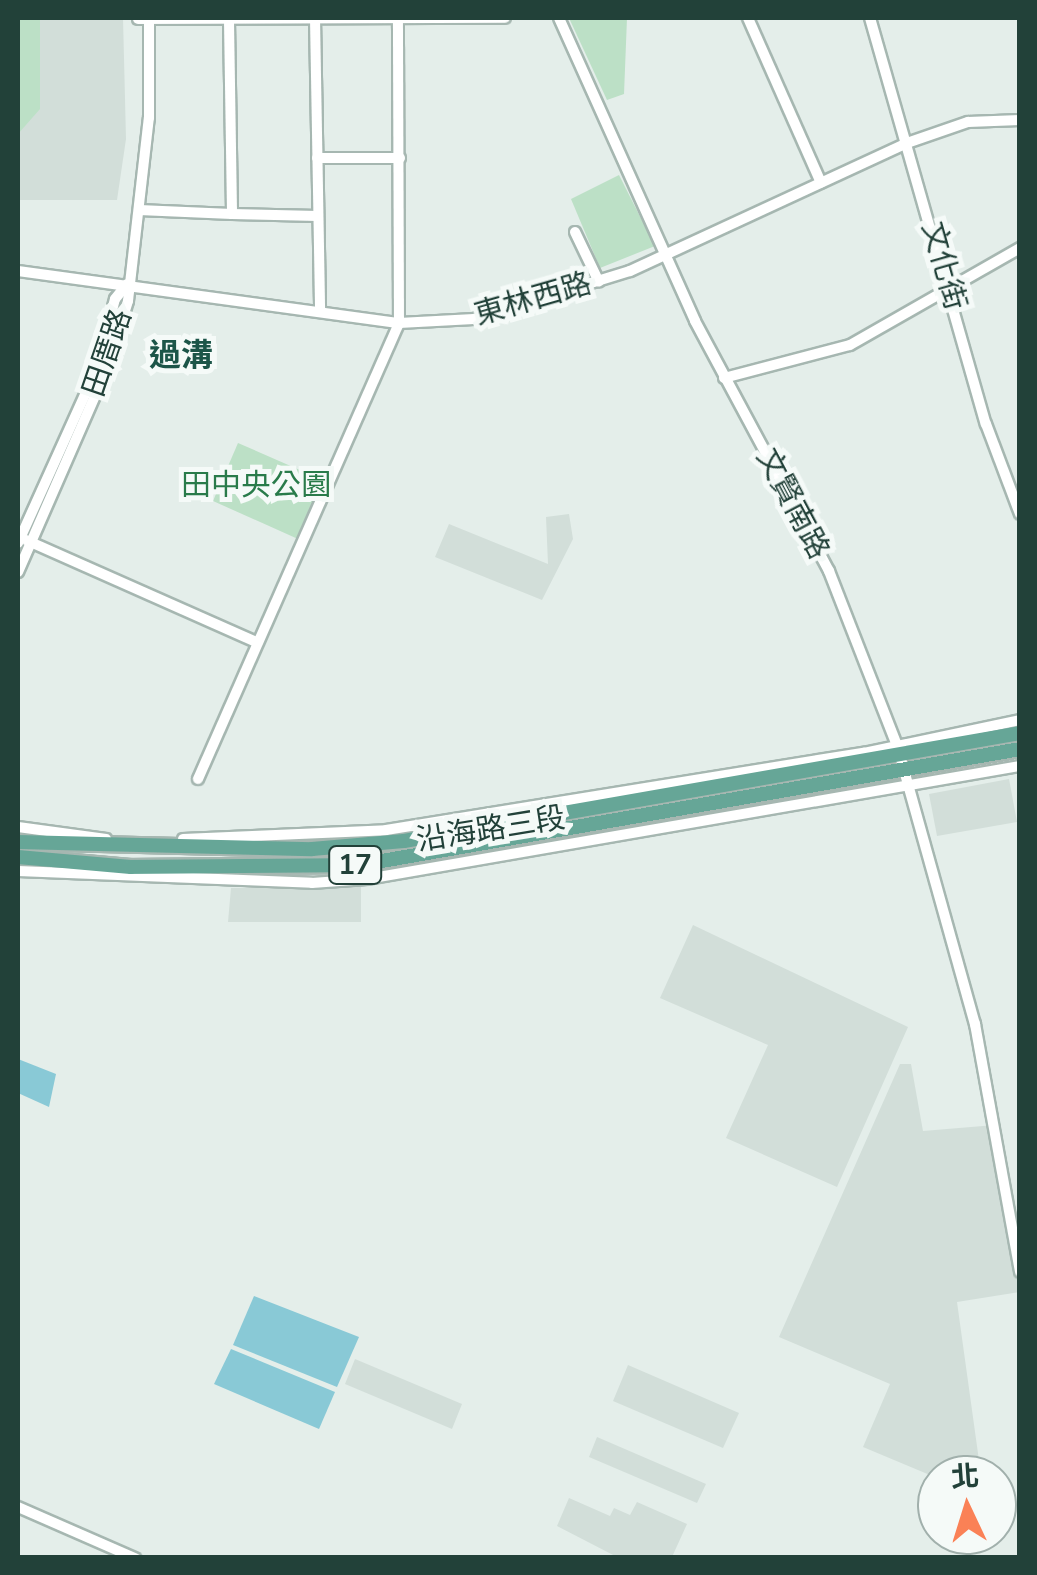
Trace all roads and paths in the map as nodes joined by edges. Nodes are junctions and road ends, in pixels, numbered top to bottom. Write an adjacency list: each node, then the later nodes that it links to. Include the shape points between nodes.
1 (505, 18): 8 (street)
2 (559, 18): 19 (street, 文賢南路)
3 (748, 18): 13 (street)
4 (870, 18): 10 (street, 文化街)
5 (145, 19): 7 (street); 14 (street, 田厝路, via 150,118)
6 (315, 20): 7 (street); 8 (street); 11 (street)
7 (229, 21): 15 (street)
8 (391, 21): 12 (street)
9 (1020, 120): 10 (street, 東林西路, via 968,122)
10 (907, 143): 13 (street, 東林西路); 23 (street, 文化街)
11 (317, 158): 12 (street); 16 (street)
12 (400, 158): 25 (street)
13 (821, 183): 19 (street, 東林西路)
14 (139, 210): 15 (street); 22 (street, 田厝路)
15 (232, 214): 16 (street)
16 (318, 216): 24 (street)
17 (574, 232): 21 (street)
18 (1020, 248): 23 (street)
19 (668, 256): 21 (street, 東林西路); 26 (street, 文賢南路)
20 (18, 271): 22 (street, 東林西路)
21 (599, 282): 25 (street, 東林西路, via 474,319)
22 (128, 283): 24 (street, 東林西路); 28 (street, 田厝路, via 115,299 97,368)
23 (950, 290): 26 (street, via 850,345); 27 (street, 文化街, via 986,424)
24 (320, 311): 25 (street, 東林西路)
25 (398, 323): 30 (street)
26 (724, 378): 34 (street, 文賢南路, via 829,572)
27 (1020, 514)
28 (23, 541): 29 (street, 田厝路); 30 (street)
29 (18, 572)
30 (256, 642): 36 (street)
31 (1020, 720): 34 (street)
32 (1020, 732): 34 (main road, 17)
33 (1020, 750): 34 (main road, 17)
34 (904, 766): 35 (street); 37 (main road, 沿海路三段 / 17); 37 (street, 沿海路三段); 45 (street, 文賢南路, via 975,1024)
35 (1020, 766)
36 (198, 779)
37 (688, 803): 40 (main road, 沿海路三段 / 17); 44 (main road, 沿海路三段 / 17, via 410,865)
38 (18, 827): 40 (street, 沿海路三段, via 118,840)
39 (18, 842): 40 (main road, 沿海路三段 / 17)
40 (325, 842): 44 (street)
41 (18, 857): 43 (main road, 沿海路三段 / 17)
42 (18, 872): 43 (street, 沿海路三段)
43 (130, 873): 44 (main road, 沿海路三段 / 17)
44 (327, 874)
45 (1020, 1272)
46 (18, 1506): 47 (street)
47 (136, 1558)

